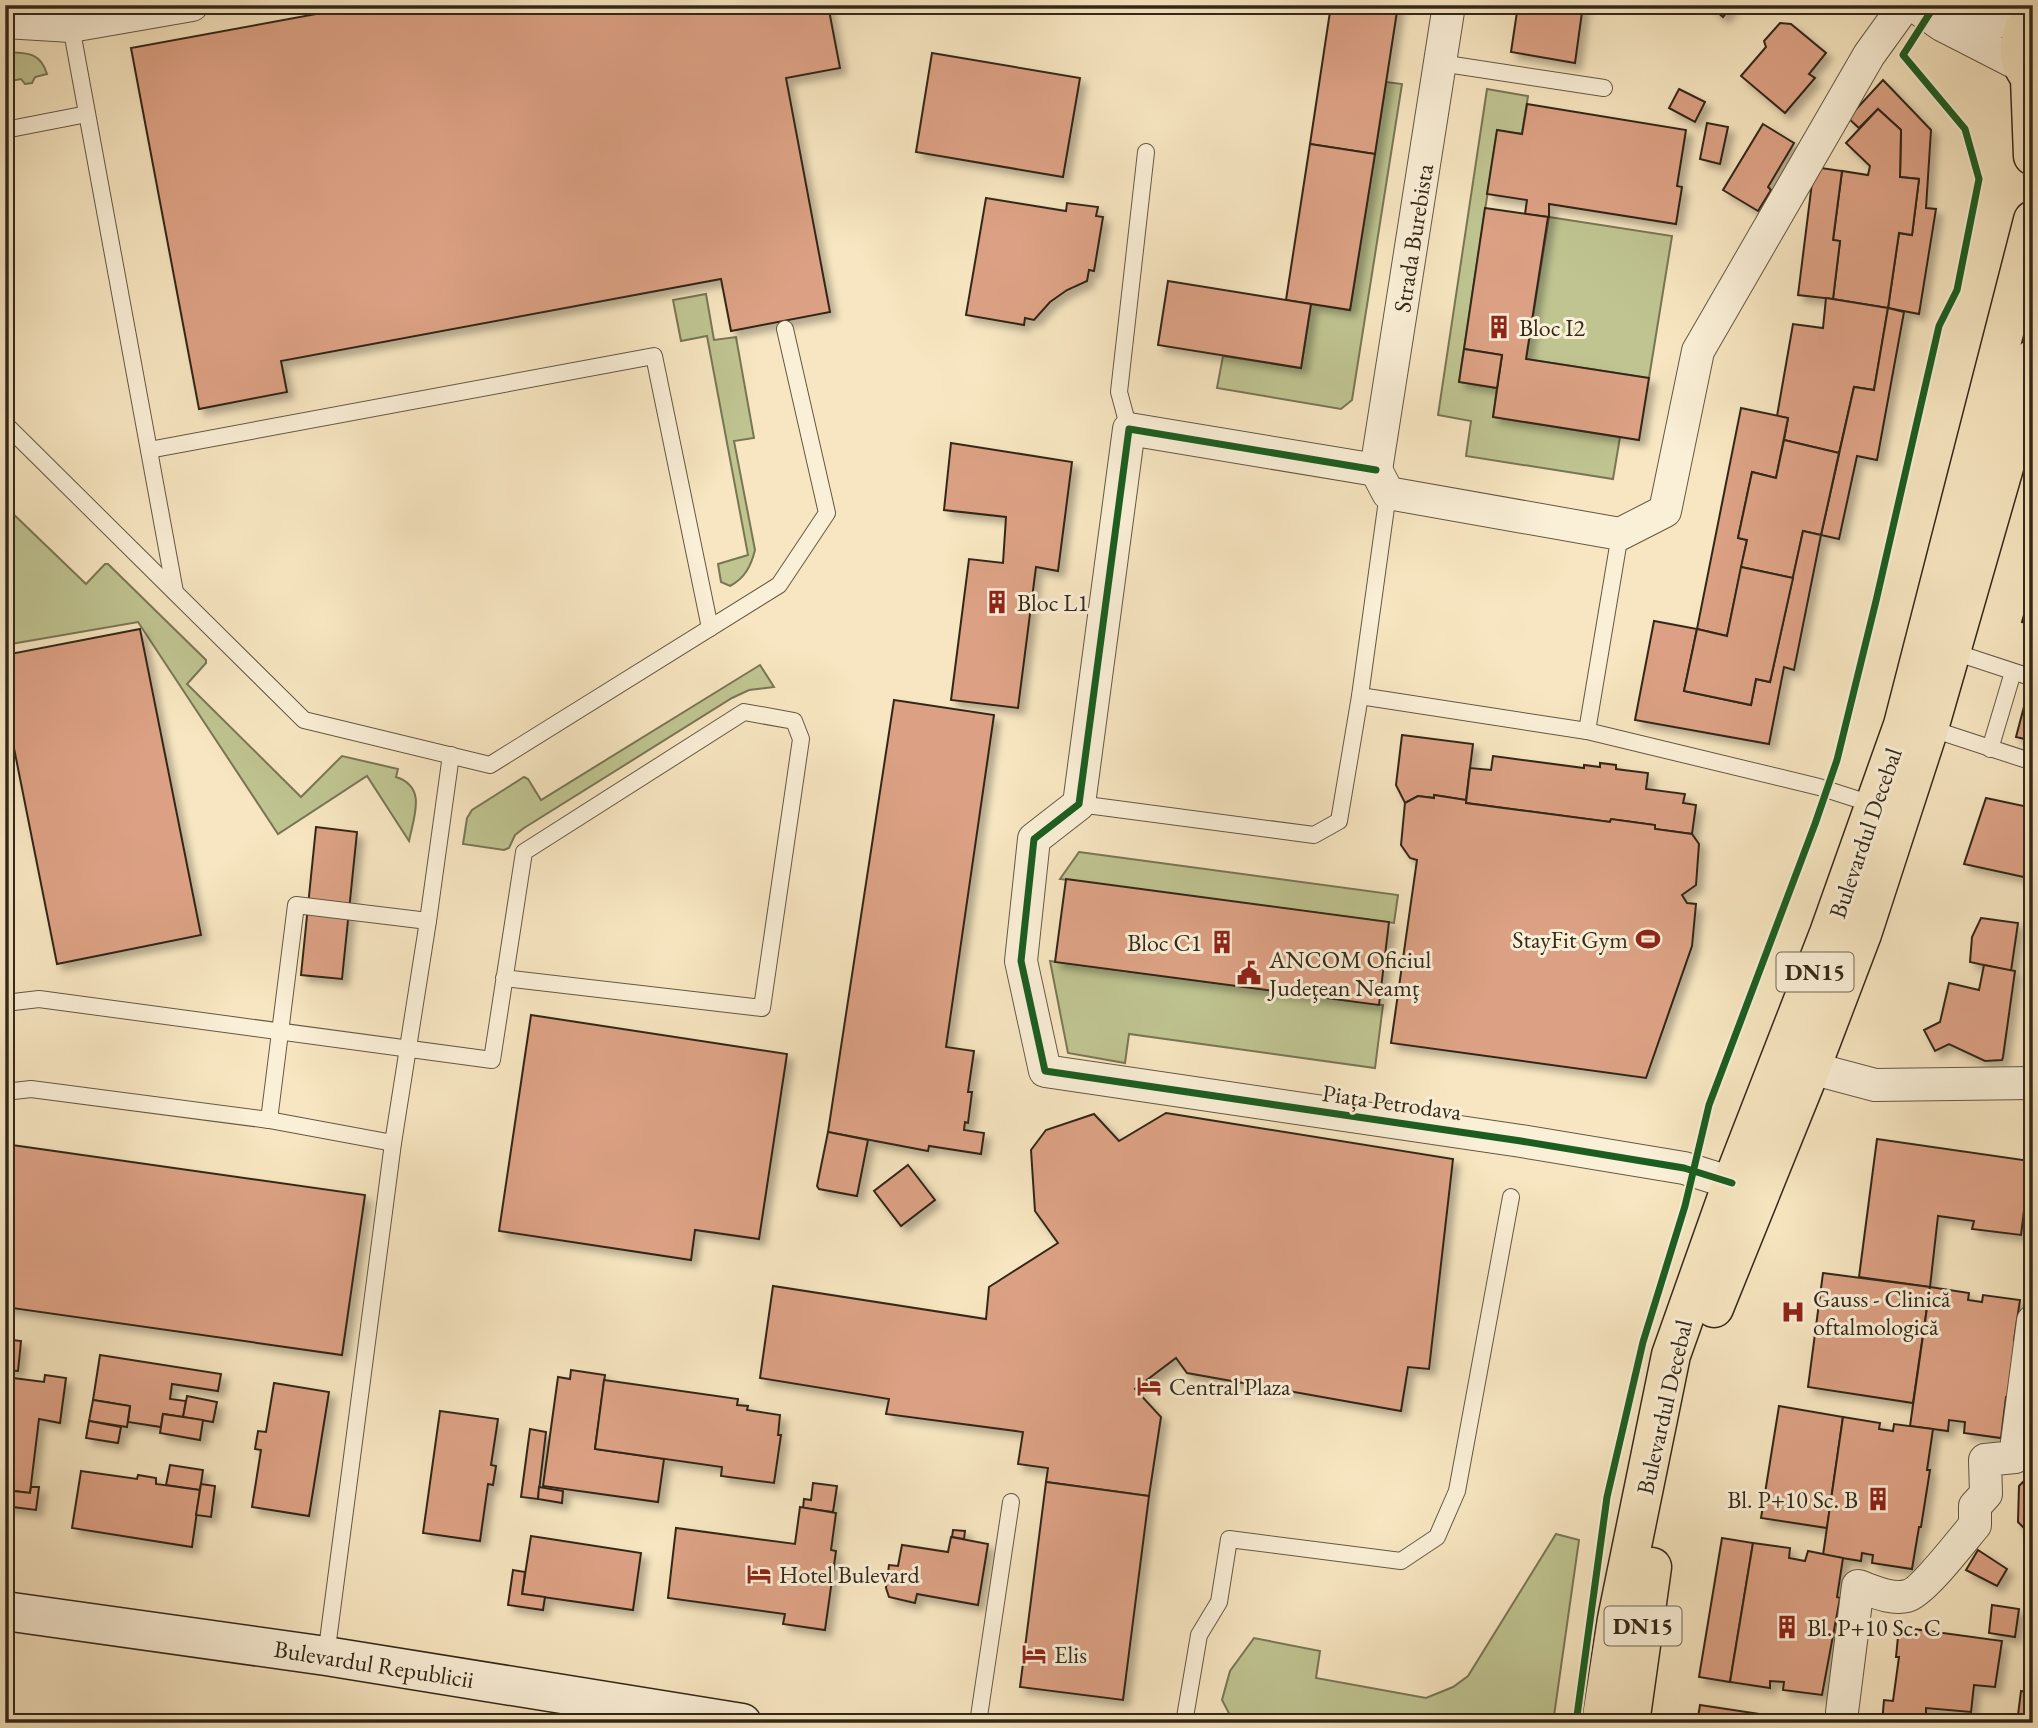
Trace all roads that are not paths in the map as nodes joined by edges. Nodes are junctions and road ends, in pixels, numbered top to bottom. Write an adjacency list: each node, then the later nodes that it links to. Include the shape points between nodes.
1 (192, 5): 5 (street)
2 (1449, 5): 9 (street, Strada Burebista)
3 (1905, 5): 24 (street, via 1869,55 1698,351 1665,511)
4 (1913, 5): 8 (street)
5 (72, 16): 7 (street); 12 (lane)
6 (2031, 18): 8 (street); 10 (main road, via 2019,49)
7 (5, 23)
8 (1942, 25): 10 (street)
9 (1440, 63): 11 (lane); 23 (street, Strada Burebista)
10 (2028, 74): 15 (main road)
11 (1604, 88)
12 (87, 114): 13 (lane); 21 (lane)
13 (5, 130)
14 (1146, 152): 20 (lane, via 1119,392)
15 (2033, 156)
16 (2033, 220): 37 (main road, Bulevardul Decebal / DN15, via 1903,725)
17 (785, 329): 26 (lane, via 827,513 779,585)
18 (2033, 359): 22 (main road, Bulevardul Decebal / DN15)
19 (5, 424): 25 (lane)
20 (1129, 429): 23 (street); 36 (street)
21 (149, 450): 25 (lane); 26 (lane, via 654,356)
22 (2020, 461): 27 (main road, Bulevardul Decebal / DN15)
23 (1382, 481): 24 (street); 30 (lane)
24 (1620, 534): 32 (lane)
25 (175, 592): 34 (lane, via 304,720)
26 (710, 628): 34 (lane, via 490,765)
27 (1951, 651): 28 (lane); 31 (main road, Bulevardul Decebal / DN15)
28 (2013, 671): 29 (lane); 33 (lane)
29 (2033, 678)
30 (1360, 696): 32 (lane); 36 (lane, via 1339,821 1314,835)
31 (1929, 728): 33 (lane); 43 (main road, Bulevardul Decebal / DN15, via 1862,934)
32 (1587, 731): 37 (lane, via 1819,787)
33 (1990, 749): 35 (lane)
34 (451, 755): 38 (lane)
35 (2033, 762)
36 (1079, 804): 48 (street, Piața Petrodava, via 1034,839 1021,961 1045,1072 1521,1140 1684,1168)
37 (1875, 806): 48 (main road, Bulevardul Decebal / DN15)
38 (429, 921): 41 (lane, via 296,905); 42 (lane)
39 (504, 978): 39 (lane, via 762,1008 802,739 794,721 744,712 524,852); 42 (lane, via 492,1060)
40 (5, 1003): 41 (lane, via 39,999)
41 (281, 1031): 42 (lane); 46 (lane)
42 (408, 1047): 47 (lane)
43 (1811, 1068): 44 (street, via 1875,1085); 59 (main road, Bulevardul Decebal / DN15, via 1696,1353 1669,1455)
44 (2033, 1083)
45 (5, 1092): 46 (lane, via 31,1089)
46 (269, 1120): 47 (lane)
47 (393, 1143): 53 (lane)
48 (1732, 1182): 58 (main road, Bulevardul Decebal / DN15, via 1671,1355 1617,1619)
49 (1511, 1196): 57 (lane, via 1457,1491 1437,1536 1401,1562 1229,1539 1219,1602 1199,1635)
50 (2033, 1321): 54 (street, via 2015,1457 1985,1460 1986,1494 1975,1506 1975,1525 1923,1586 1909,1596 1893,1597 1858,1586)
51 (1011, 1502): 56 (lane)
52 (5, 1611): 53 (main road, Bulevardul Republicii)
53 (326, 1656): 55 (main road, Bulevardul Republicii)
54 (1842, 1712)
55 (724, 1721)
56 (978, 1723)
57 (1184, 1723)
58 (1601, 1723)
59 (1630, 1723)

